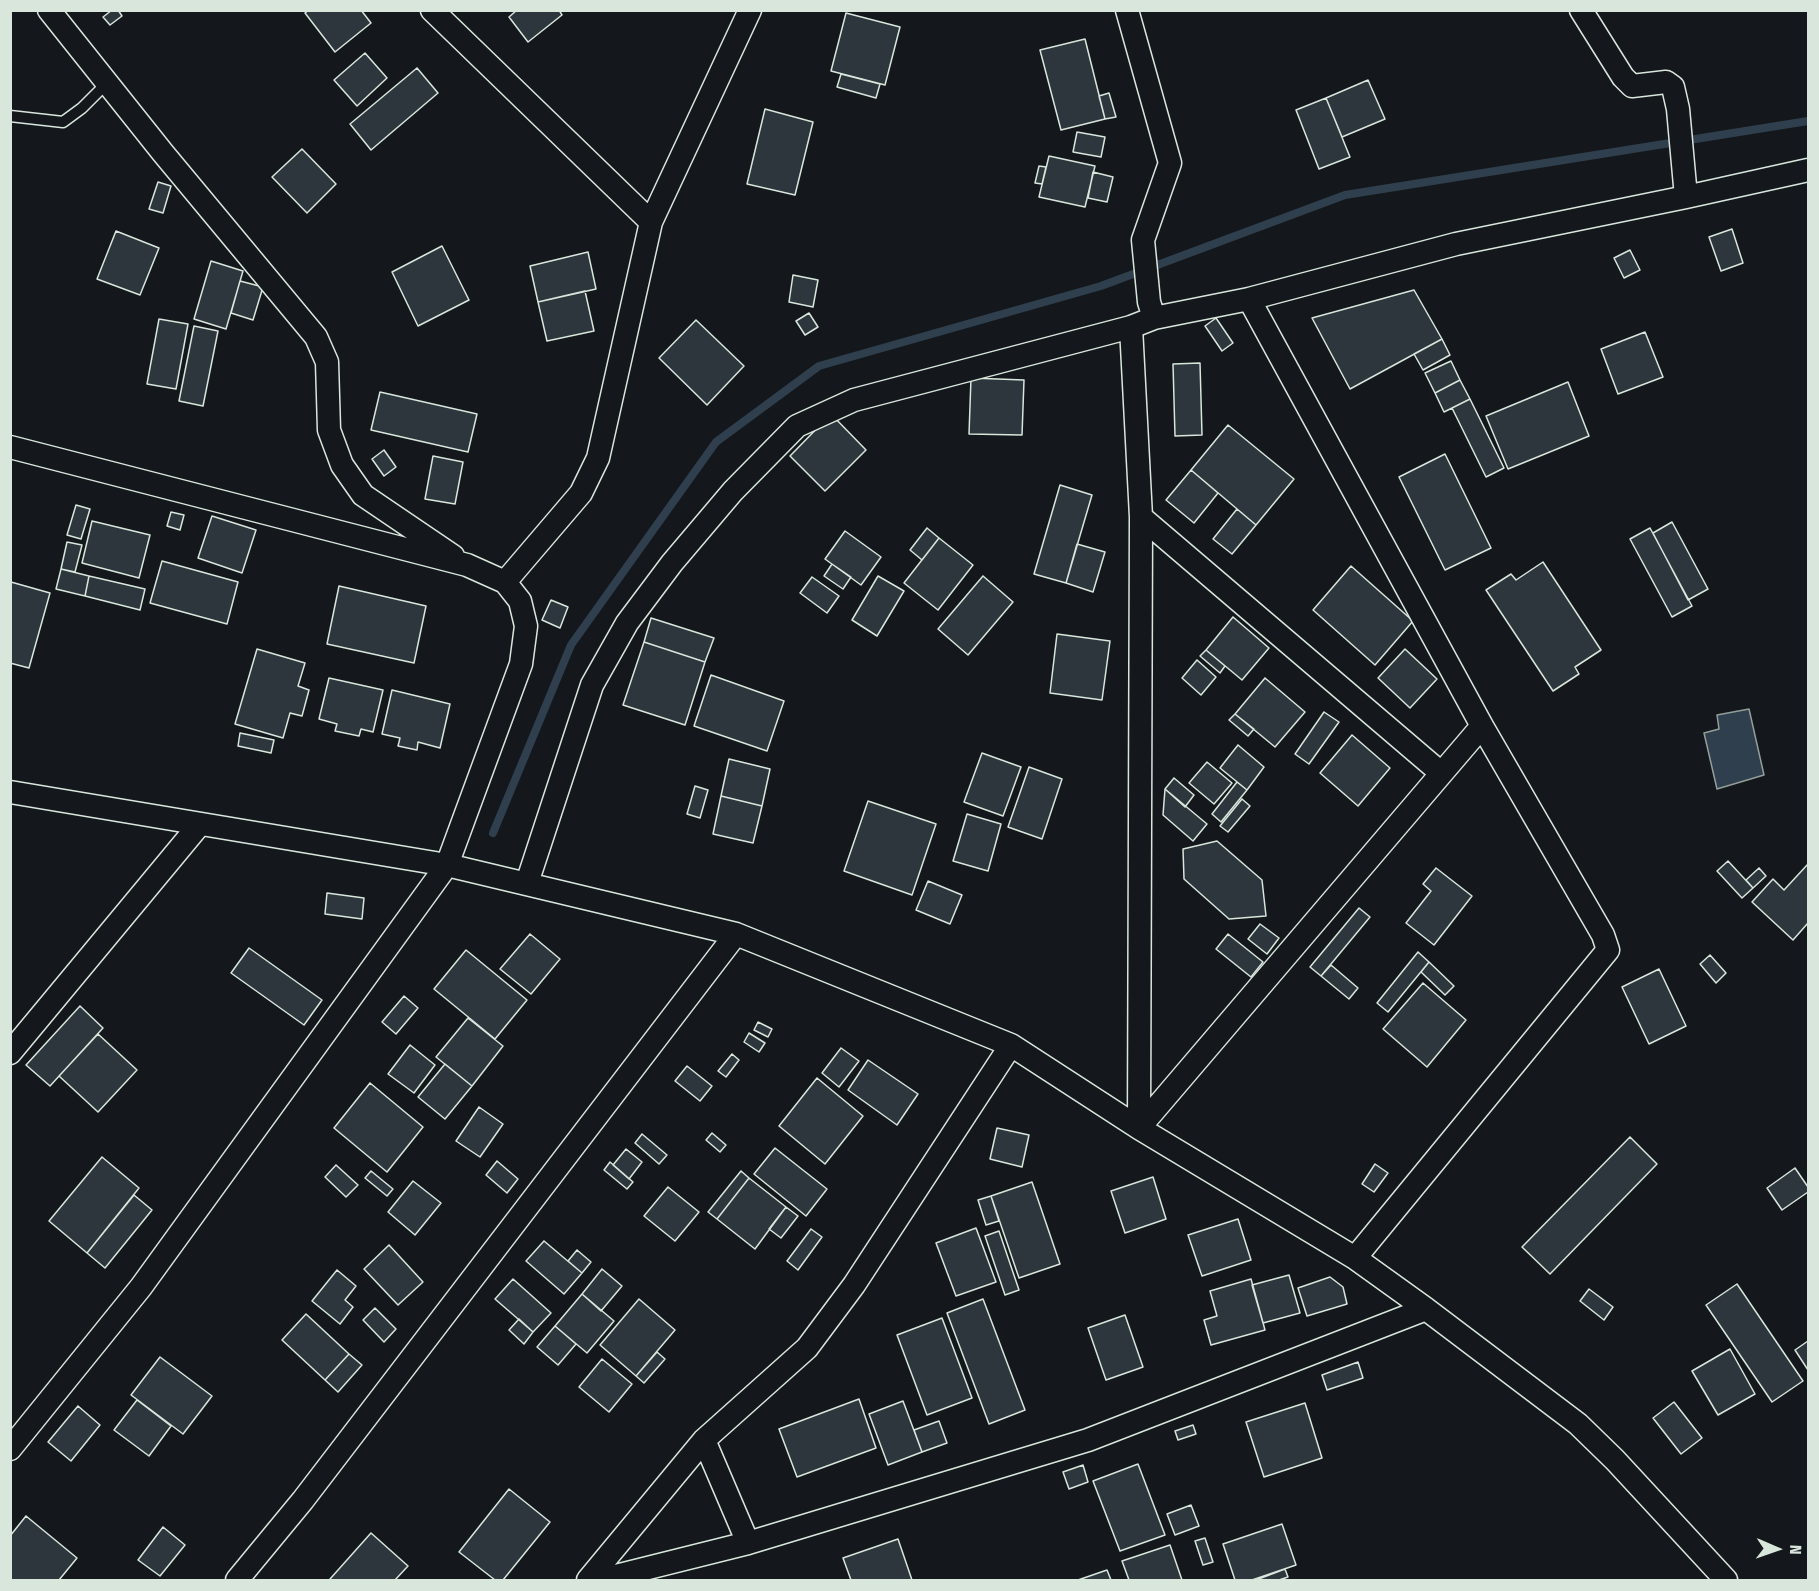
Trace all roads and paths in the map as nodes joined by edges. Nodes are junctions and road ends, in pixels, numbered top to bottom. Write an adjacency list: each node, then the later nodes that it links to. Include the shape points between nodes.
1 (49, 10): 6 (street)
2 (432, 10): 10 (street)
3 (1128, 10): 12 (street, via 1170,163 1143,240)
4 (1581, 10): 9 (street, via 1632,86 1666,82 1674,87)
5 (748, 12): 10 (street)
6 (107, 83): 7 (lane, via 63,122); 16 (street, via 316,337 327,362 329,430 342,465 363,495)
7 (10, 116)
8 (1809, 170): 9 (street)
9 (1686, 197): 11 (street, via 1456,243)
10 (651, 222): 17 (street, via 598,458 581,493)
11 (1250, 299): 12 (street); 18 (street)
12 (1152, 310): 13 (street)
13 (1131, 327): 15 (street); 23 (street, via 854,400 797,426 733,491 627,623 592,685)
14 (10, 447): 16 (street)
15 (1141, 517): 19 (street); 27 (street)
16 (467, 565): 17 (street)
17 (505, 582): 22 (street, via 520,601 526,626 521,664)
18 (1482, 726): 19 (street); 28 (street, via 1608,950)
19 (1441, 773): 27 (street)
20 (10, 792): 21 (street)
21 (200, 824): 22 (street); 26 (street)
22 (447, 865): 23 (street); 31 (street, via 141,1287)
23 (527, 883): 24 (street)
24 (736, 934): 25 (street); 33 (street)
25 (1011, 1045): 27 (street); 30 (street, via 854,1285 807,1348)
26 (10, 1053)
27 (1139, 1128): 28 (street)
28 (1354, 1258): 29 (street)
29 (1426, 1309): 32 (street, via 1088,1440); 36 (street, via 1578,1424)
30 (704, 1440): 32 (street); 34 (street)
31 (10, 1449)
32 (748, 1543): 35 (street)
33 (237, 1581)
34 (588, 1581)
35 (600, 1581)
36 (1726, 1581)

